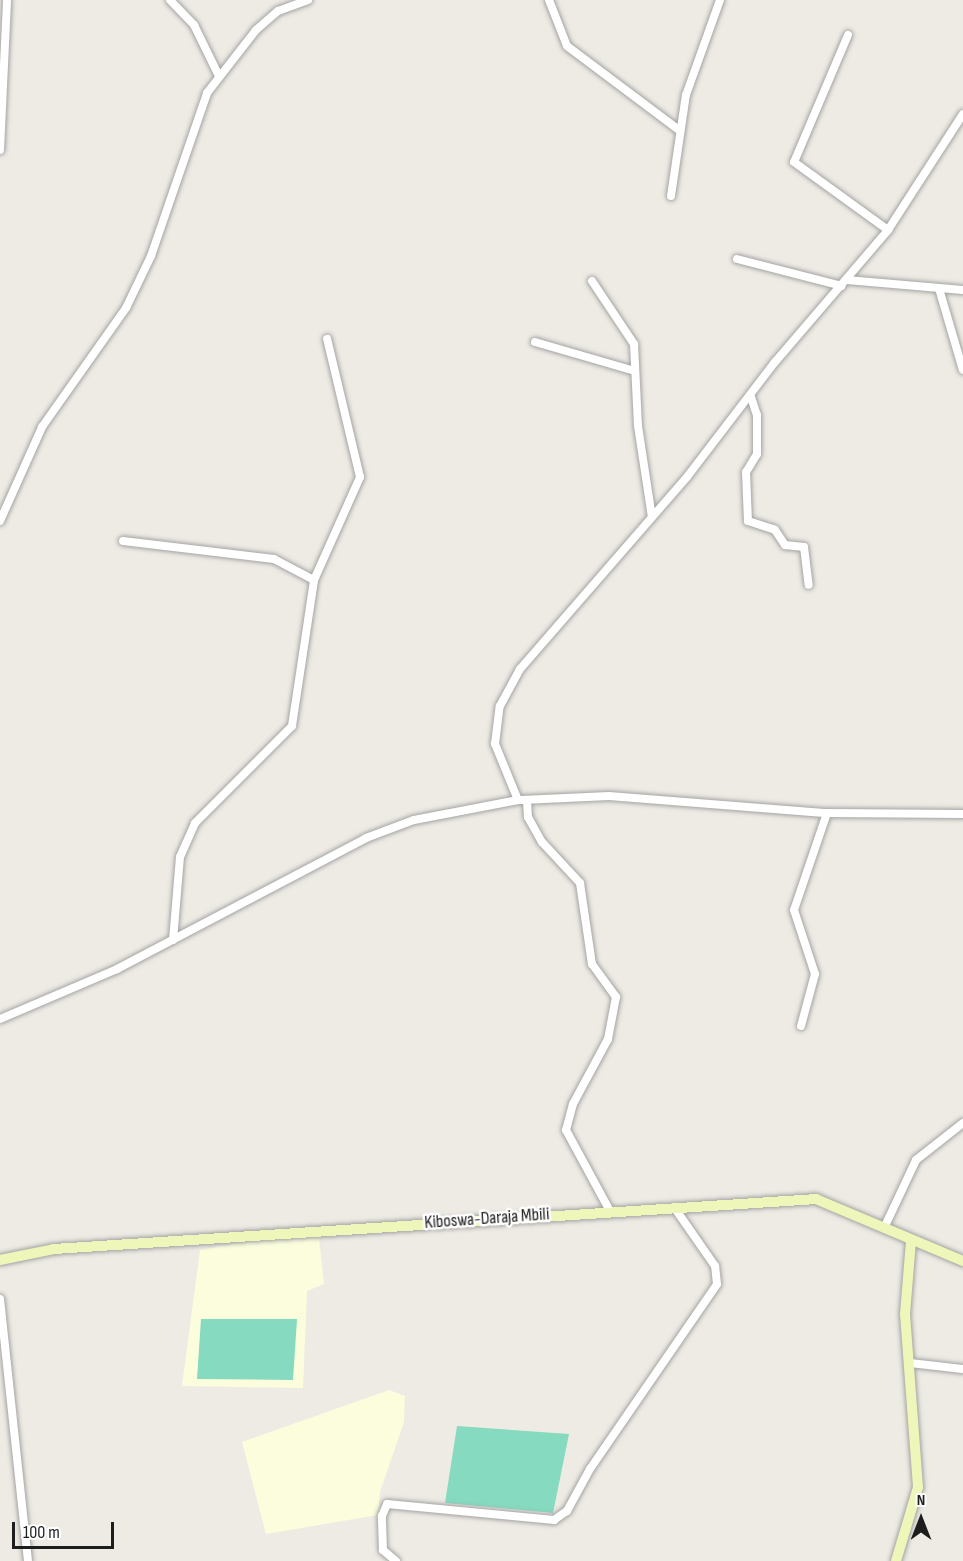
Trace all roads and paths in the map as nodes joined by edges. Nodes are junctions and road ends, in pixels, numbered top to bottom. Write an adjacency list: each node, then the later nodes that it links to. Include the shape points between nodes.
1 (7, 0): 10 (street)
2 (170, 0): 7 (street, via 194,25)
3 (308, 0): 7 (street, via 278,11 256,30)
4 (549, 0): 9 (street, via 567,45)
5 (720, 0): 9 (street)
6 (848, 35): 12 (street, via 835,75 794,162)
7 (219, 76): 24 (street, via 207,93 151,256 126,308 42,427)
8 (963, 114): 12 (street)
9 (679, 130): 11 (street)
10 (0, 150)
11 (671, 196)
12 (888, 230): 15 (street)
13 (737, 259): 15 (street)
14 (592, 281): 20 (street, via 633,340)
15 (845, 283): 17 (street); 22 (street)
16 (963, 290): 17 (street)
17 (940, 292): 21 (street)
18 (327, 339): 26 (street, via 360,477)
19 (535, 342): 20 (street)
20 (635, 370): 23 (street)
21 (963, 370)
22 (751, 397): 23 (street); 27 (street, via 757,415 757,454 746,472 748,520 775,530 785,545 804,547)
23 (652, 517): 28 (street, via 561,619 505,693 495,744)
24 (0, 520)
25 (123, 541): 26 (street, via 274,559)
26 (314, 580): 32 (street, via 297,712 284,738 195,823 180,857)
27 (809, 585)
28 (518, 800): 29 (street); 32 (street, via 414,820 366,838)
29 (527, 800): 30 (street, via 650,797); 37 (street, via 528,817 542,842 580,883 592,964 616,997 608,1039 573,1104 566,1130)
30 (827, 813): 31 (street); 34 (street, via 794,910 815,974)
31 (963, 814)
32 (173, 940): 33 (street)
33 (0, 1019)
34 (801, 1026)
35 (963, 1123): 38 (street, via 920,1154)
36 (674, 1208): 37 (main road, Kiboswa-Daraja Mbili); 38 (main road, Kiboswa-Daraja Mbili, via 816,1199); 45 (street, via 715,1266 717,1284 590,1469 567,1511 554,1520 406,1510 387,1504 382,1516)
37 (610, 1211): 40 (main road, Kiboswa-Daraja Mbili, via 54,1249)
38 (885, 1226): 39 (main road, Kiboswa-Daraja Mbili)
39 (911, 1241): 41 (main road, Kiboswa-Daraja Mbili); 43 (main road, via 905,1278)
40 (0, 1260)
41 (963, 1261)
42 (0, 1299): 46 (street)
43 (910, 1363): 44 (street); 49 (main road, via 918,1487)
44 (963, 1369)
45 (383, 1550): 47 (street); 48 (street)
46 (28, 1561)
47 (383, 1561)
48 (396, 1561)
49 (896, 1561)

